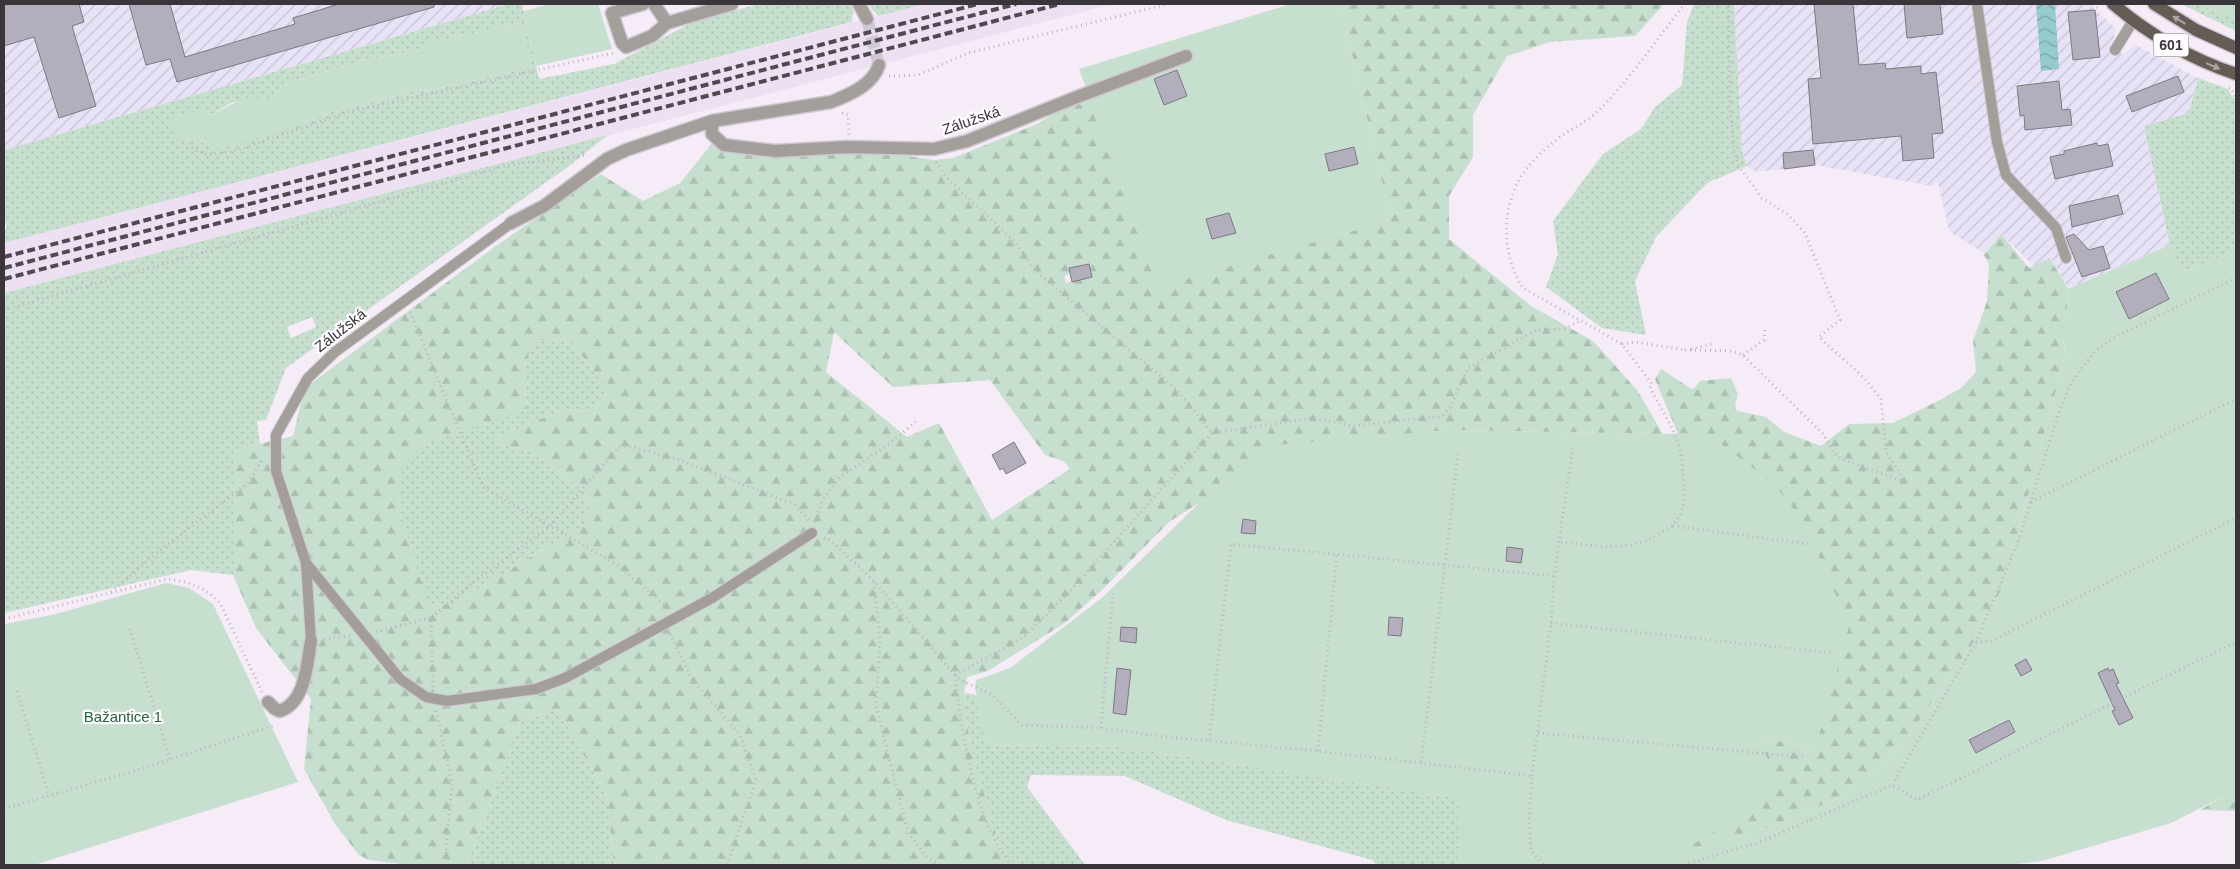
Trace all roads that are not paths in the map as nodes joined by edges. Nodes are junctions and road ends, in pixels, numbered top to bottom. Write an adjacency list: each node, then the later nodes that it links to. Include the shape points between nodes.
1 (644, 4): 10 (street, via 612,13 626,48 652,36)
2 (654, 4): 10 (street)
3 (732, 4): 10 (street)
4 (859, 4): 8 (street)
5 (1977, 4): 18 (lane, via 1997,142 2006,175 2056,228)
6 (2113, 4): 9 (main road, 601)
7 (2154, 4): 11 (main road, 601, one-way to 7, via 2196,30)
8 (867, 19)
9 (2133, 21): 12 (lane); 15 (main road, 601, one-way to 15, via 2182,51)
10 (667, 23)
11 (2236, 48)
12 (2115, 50)
13 (1186, 56): 16 (street, Zálužská, via 967,141 934,150 847,147 775,151 724,145 712,134)
14 (878, 70): 16 (street, Zálužská, via 847,96 831,102)
15 (2236, 74)
16 (712, 121): 17 (street, Zálužská, via 607,159 544,206)
17 (511, 223): 20 (lane, Zálužská, via 335,352 308,378 276,435 276,471)
18 (2066, 258)
19 (813, 530): 20 (lane, via 712,598 566,678 536,689 447,702 426,696 400,679)
20 (306, 563): 21 (lane, Zálužská)
21 (311, 641): 22 (street, Zálužská, via 305,678 294,701 280,712)
22 (268, 702)

